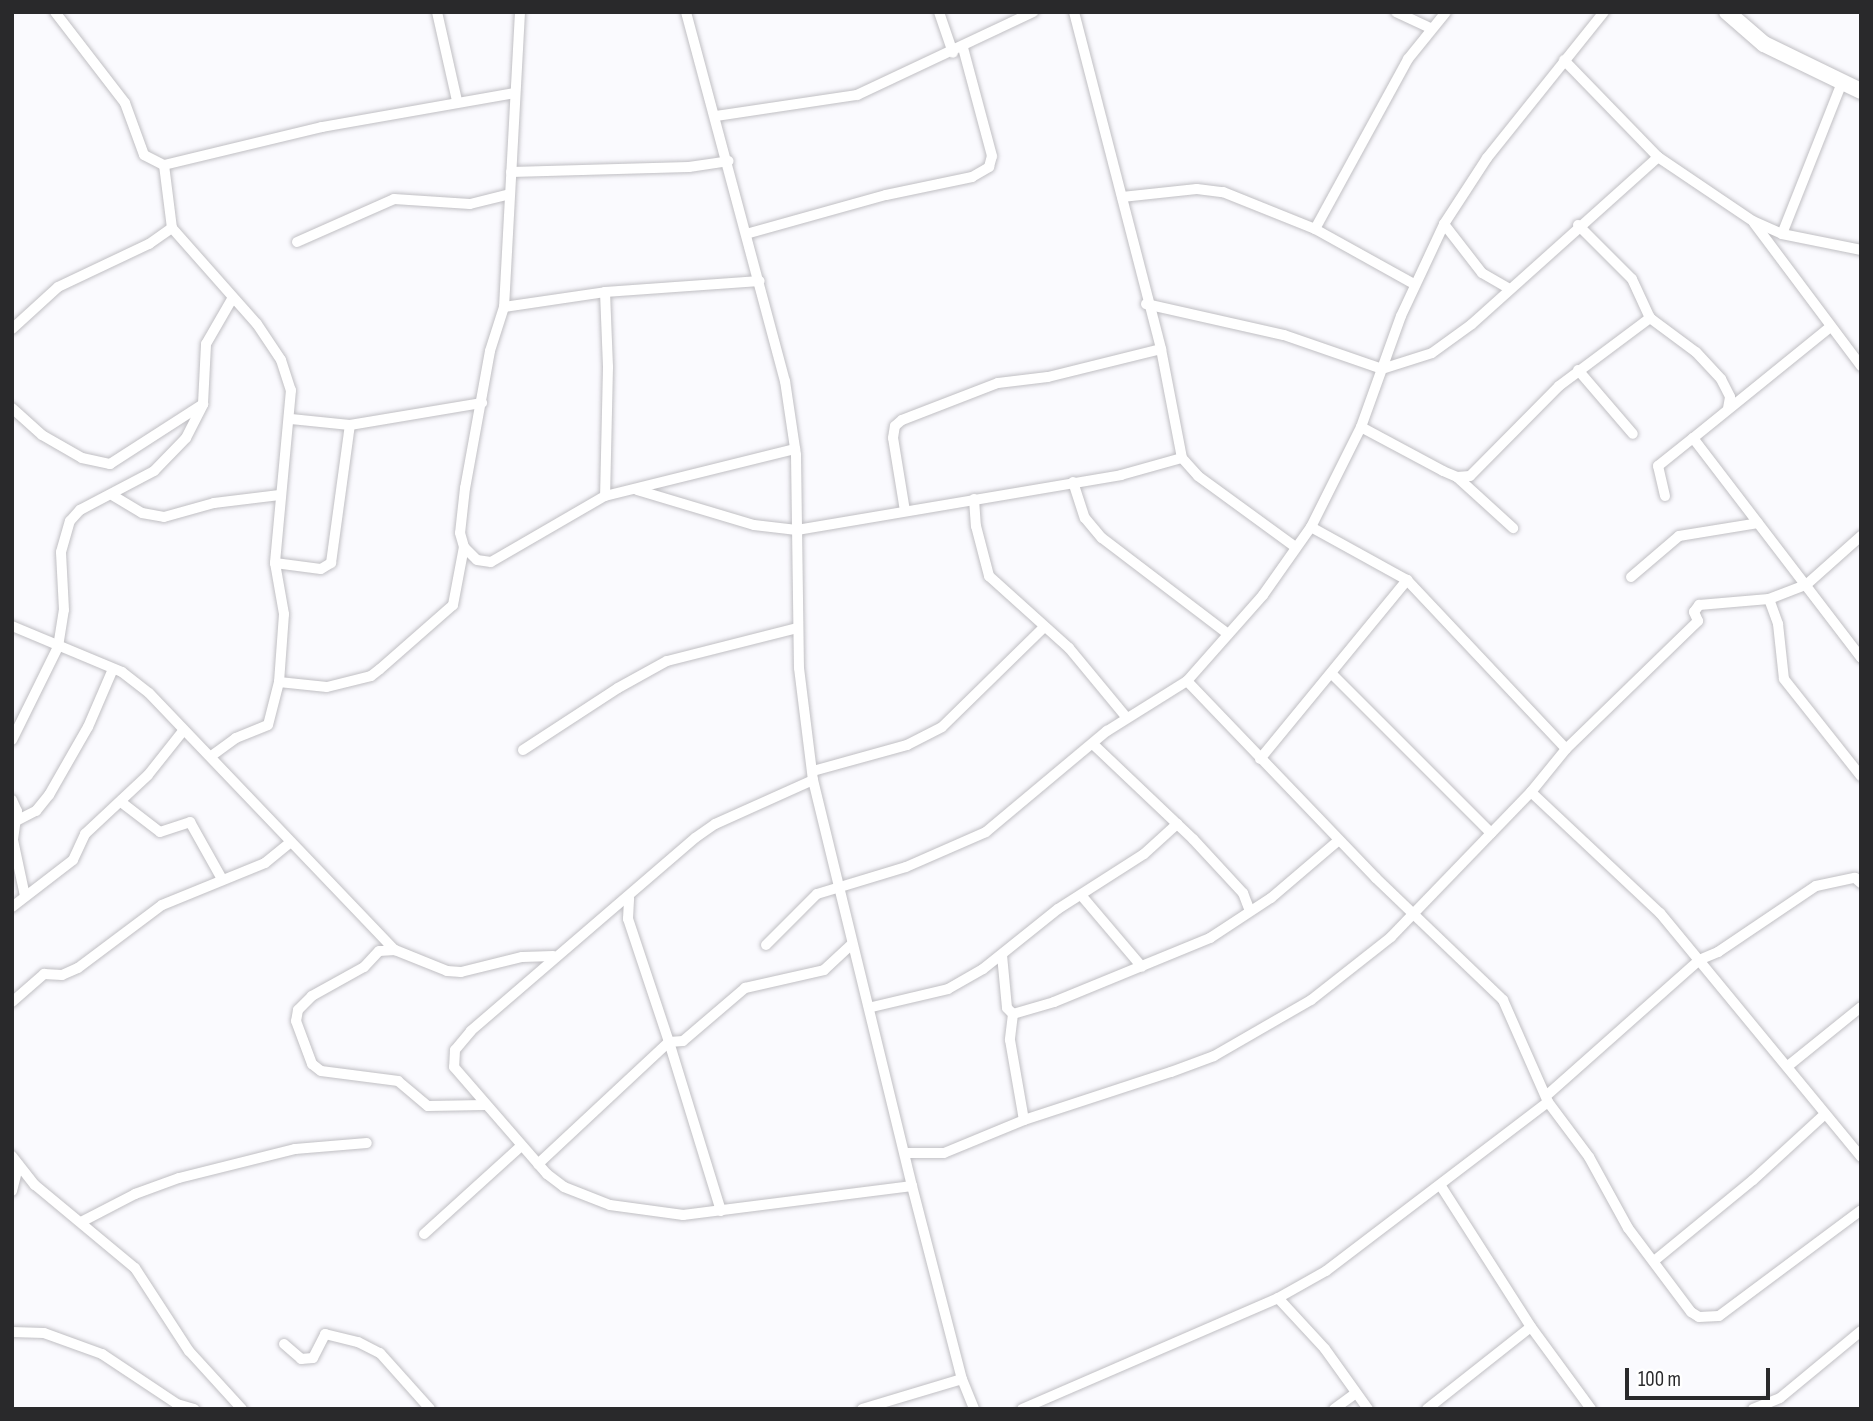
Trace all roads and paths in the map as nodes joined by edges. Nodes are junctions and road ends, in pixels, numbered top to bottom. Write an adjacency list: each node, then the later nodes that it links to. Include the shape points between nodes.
1 (55, 12): 22 (street, via 125,103 144,155)
2 (438, 12): 18 (street)
3 (520, 12): 17 (street)
4 (686, 12): 19 (street)
5 (939, 12): 13 (street)
6 (1033, 12): 13 (street)
7 (1074, 12): 25 (street)
8 (1396, 12): 12 (street)
9 (1446, 12): 12 (street)
10 (1604, 12): 14 (street)
11 (1727, 12): 15 (street, via 1764,44)
12 (1430, 28): 30 (street, via 1389,91)
13 (958, 50): 19 (street, via 857,95); 31 (street, via 992,156 989,167 972,177 886,195)
14 (1564, 60): 20 (street); 27 (street, via 1487,158)
15 (1841, 85): 16 (street); 32 (street)
16 (1861, 91)
17 (514, 93): 18 (street); 23 (street)
18 (457, 101): 22 (street, via 223,148)
19 (716, 116): 21 (street)
20 (1658, 156): 26 (street); 28 (street)
21 (729, 161): 23 (street, via 689,167); 31 (street)
22 (164, 165): 29 (street)
23 (511, 172): 24 (street)
24 (510, 194): 33 (street, via 470,204 394,199); 41 (street)
25 (1122, 197): 30 (street, via 1197,189 1223,192); 40 (street)
26 (1753, 221): 32 (street); 44 (street)
27 (1444, 224): 36 (street); 37 (street, via 1482,273)
28 (1578, 225): 37 (street); 42 (street, via 1632,279)
29 (172, 228): 39 (street); 43 (street, via 149,244 58,287)
30 (1315, 229): 36 (street)
31 (746, 234): 35 (street)
32 (1782, 234): 34 (street)
33 (297, 242)
34 (1861, 250)
35 (760, 281): 38 (street); 58 (street, via 785,382)
36 (1414, 284): 47 (street)
37 (1510, 289): 47 (street, via 1432,353)
38 (604, 292): 41 (street); 65 (street, via 608,367)
39 (232, 299): 50 (street, via 206,344); 53 (street, via 257,324 281,360 291,390)
40 (1146, 304): 45 (street); 47 (street, via 1284,335)
41 (504, 306): 49 (street, via 490,351)
42 (1650, 318): 48 (street); 52 (street, via 1696,352 1721,379 1730,397)
43 (12, 328)
44 (1829, 328): 46 (street); 52 (street)
45 (1161, 349): 59 (street); 68 (street, via 1048,377 998,383 902,420 895,426 893,438)
46 (1861, 366)
47 (1382, 369): 55 (street)
48 (1578, 370): 56 (street); 60 (street, via 1484,464 1470,476)
49 (482, 403): 54 (street); 75 (street, via 464,499 460,533)
50 (203, 404): 51 (street, via 110,464 82,458 41,435); 63 (street, via 176,452 154,471)
51 (12, 408)
52 (1728, 408): 57 (street)
53 (292, 419): 54 (street); 64 (street)
54 (350, 425): 76 (street, via 331,563 321,569)
55 (1361, 427): 60 (street, via 1403,453); 70 (street)
56 (1633, 434)
57 (1693, 438): 66 (street, via 1658,466); 69 (street)
58 (795, 449): 62 (street); 72 (street)
59 (1182, 458): 61 (street); 74 (street, via 1198,476)
60 (1457, 477): 71 (street)
61 (1073, 482): 67 (street); 84 (street, via 1085,518 1102,538)
62 (635, 490): 65 (street); 72 (street, via 754,526)
63 (112, 495): 64 (street, via 142,513 164,517 214,503); 85 (street, via 80,510 69,521 61,552 64,610)
64 (280, 495): 76 (street)
65 (605, 496): 75 (street, via 491,562 477,560)
66 (1665, 496)
67 (974, 499): 68 (street); 83 (street, via 989,576)
68 (905, 511): 72 (street)
69 (1758, 523): 77 (street, via 1679,536); 79 (street)
70 (1311, 527): 74 (street); 78 (street)
71 (1513, 528)
72 (797, 530): 82 (street)
73 (1861, 536): 79 (street)
74 (1294, 546): 84 (street)
75 (464, 547): 90 (street, via 453,605 371,676 327,687)
76 (275, 563): 90 (street, via 284,614)
77 (1630, 577)
78 (1406, 580): 88 (street); 95 (street)
79 (1806, 585): 80 (street); 86 (street)
80 (1769, 599): 95 (street, via 1699,605 1694,612 1698,621); 100 (street, via 1778,624 1784,679)
81 (12, 626): 85 (street)
82 (797, 628): 96 (street, via 667,661); 99 (street)
83 (1043, 628): 91 (street, via 1090,670); 99 (street, via 942,727 906,745)
84 (1228, 634): 89 (street)
85 (58, 647): 87 (street); 93 (street)
86 (1861, 658)
87 (113, 669): 92 (street, via 149,692); 104 (street, via 88,727 49,796 36,811)
88 (1332, 674): 98 (street); 106 (street)
89 (1187, 681): 91 (street); 98 (street)
90 (279, 682): 97 (street, via 268,725 236,738)
91 (1126, 717): 94 (street)
92 (183, 731): 97 (street); 103 (street)
93 (12, 740)
94 (1094, 745): 105 (street); 111 (street, via 986,832 906,867)
95 (1566, 749): 101 (street)
96 (523, 750)
97 (211, 756): 108 (street)
98 (1259, 759): 107 (street)
99 (813, 775): 111 (street); 114 (street, via 715,824)
100 (1861, 776)
101 (1531, 792): 106 (street); 123 (street, via 1660,913)
102 (12, 800): 104 (street)
103 (121, 802): 109 (street, via 160,832 190,822); 113 (street, via 85,834 73,860)
104 (14, 822): 113 (street, via 13,840)
105 (1177, 824): 112 (street, via 1144,854); 116 (street, via 1243,893)
106 (1491, 833): 117 (street)
107 (1339, 840): 116 (street); 117 (street)
108 (291, 842): 109 (street, via 265,863); 120 (street)
109 (222, 878): 125 (street, via 162,905 78,968 62,975 44,974)
110 (1859, 878): 123 (street, via 1816,886)
111 (837, 885): 118 (street); 119 (street, via 801,907)
112 (1081, 895): 121 (street); 124 (street)
113 (25, 896): 115 (street)
114 (629, 898): 122 (street); 129 (street, via 628,919)
115 (12, 907)
116 (1250, 911): 124 (street, via 1210,938)
117 (1413, 912): 131 (street, via 1503,1000); 134 (street, via 1365,960 1311,1000 1214,1056)
118 (852, 944): 126 (street); 129 (street, via 824,970 745,988 690,1036)
119 (766, 945)
120 (395, 950): 122 (street, via 461,972 522,957); 132 (street, via 379,951 364,967 312,996 298,1010 296,1021 312,1065 321,1071 398,1081 428,1105)
121 (1002, 955): 126 (street, via 947,989); 128 (street, via 1005,996)
122 (553, 956): 132 (street, via 455,1050 454,1067)
123 (1699, 960): 130 (street); 131 (street)
124 (1142, 967): 128 (street)
125 (12, 1002)
126 (872, 1007): 137 (street)
127 (1861, 1007): 130 (street)
128 (1013, 1014): 134 (street, via 1010,1040)
129 (670, 1042): 140 (street); 146 (street)
130 (1788, 1066): 133 (street)
131 (1547, 1099): 143 (street); 149 (street, via 1589,1157 1628,1228)
132 (485, 1105): 136 (street)
133 (1825, 1114): 139 (street); 149 (street)
134 (1024, 1120): 137 (street, via 944,1153)
135 (367, 1143): 147 (street, via 295,1149 179,1178)
136 (520, 1147): 140 (street); 148 (street)
137 (906, 1153): 142 (street)
138 (12, 1156): 141 (street)
139 (1861, 1157)
140 (538, 1164): 146 (street, via 564,1187 610,1205 683,1215)
141 (18, 1167): 144 (street); 147 (street)
142 (912, 1185): 146 (street); 155 (street)
143 (1441, 1186): 150 (street, via 1326,1271); 151 (street)
144 (12, 1191)
145 (1861, 1210): 149 (street, via 1713,1318 1691,1312)
146 (721, 1211)
147 (83, 1221): 158 (street, via 135,1268 190,1351)
148 (424, 1234)
149 (1654, 1261)
150 (1278, 1298): 156 (street, via 1325,1349); 162 (street)
151 (1531, 1327): 165 (street); 166 (street)
152 (1861, 1331): 167 (street, via 1780,1398)
153 (12, 1332): 157 (street, via 44,1333 102,1354 177,1404)
154 (284, 1344): 159 (street, via 301,1359 313,1358 325,1334 358,1342 380,1353)
155 (962, 1379): 160 (street); 161 (street)
156 (1356, 1393): 163 (street); 164 (street)
157 (194, 1409)
158 (242, 1409)
159 (430, 1409)
160 (862, 1409)
161 (974, 1409)
162 (1022, 1409)
163 (1334, 1409)
164 (1368, 1409)
165 (1427, 1409)
166 (1591, 1409)
167 (1753, 1409)

